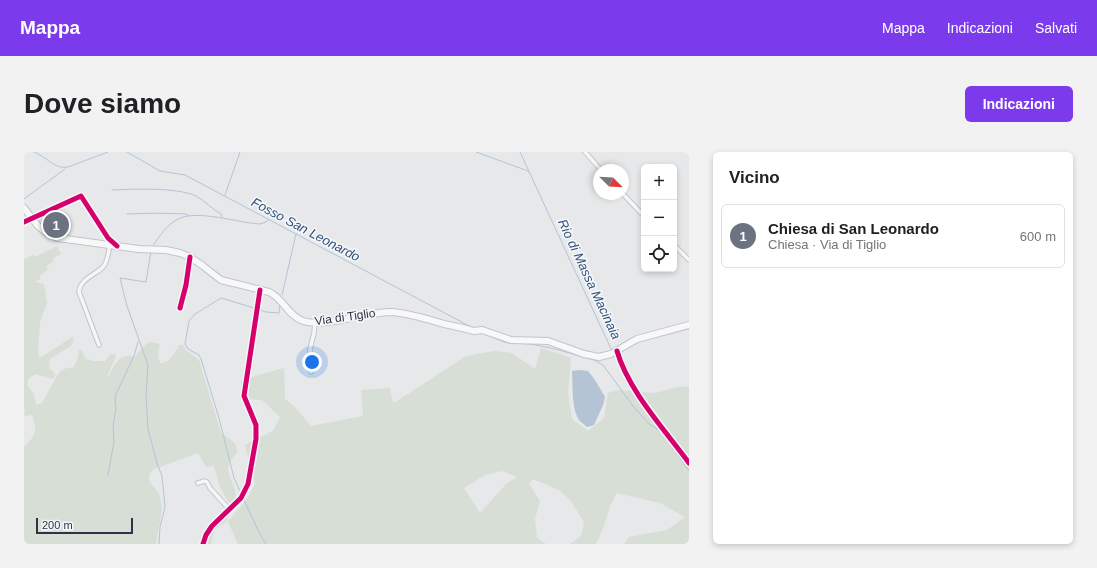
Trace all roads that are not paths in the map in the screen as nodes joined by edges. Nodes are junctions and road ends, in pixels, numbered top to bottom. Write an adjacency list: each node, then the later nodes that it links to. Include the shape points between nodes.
1 (585, 152): 2 (street)
2 (596, 164)
3 (629, 200): 5 (street)
4 (24, 208): 6 (main road, Via di Tiglio)
5 (641, 213)
6 (31, 218): 7 (street); 8 (main road, Via di Tiglio, via 44,231 58,238); 9 (street, via 81,196 108,238)
7 (24, 222)
8 (110, 245): 9 (main road, Via di Tiglio); 17 (street, via 106,262 79,289)
9 (117, 246): 11 (main road, Via di Tiglio, via 166,250)
10 (677, 248): 12 (street)
11 (190, 257): 13 (main road, Via di Tiglio, via 221,280); 14 (street)
12 (689, 260)
13 (260, 290): 15 (main road, Via di Tiglio, via 275,294 297,318); 22 (street, via 244,396 256,425 255,448 246,490)
14 (180, 308)
15 (315, 322): 18 (main road, Via di Tiglio, via 393,312 474,331 482,330 511,340 548,341 592,356 604,357); 19 (street, via 310,349)
16 (689, 325): 18 (main road, Via di Tiglio, via 638,339)
17 (99, 345)
18 (615, 352): 20 (street, via 643,401)
19 (311, 372)
20 (689, 462)
21 (198, 483): 22 (street, via 207,482)
22 (229, 509): 23 (street, via 212,526)
23 (203, 544)

